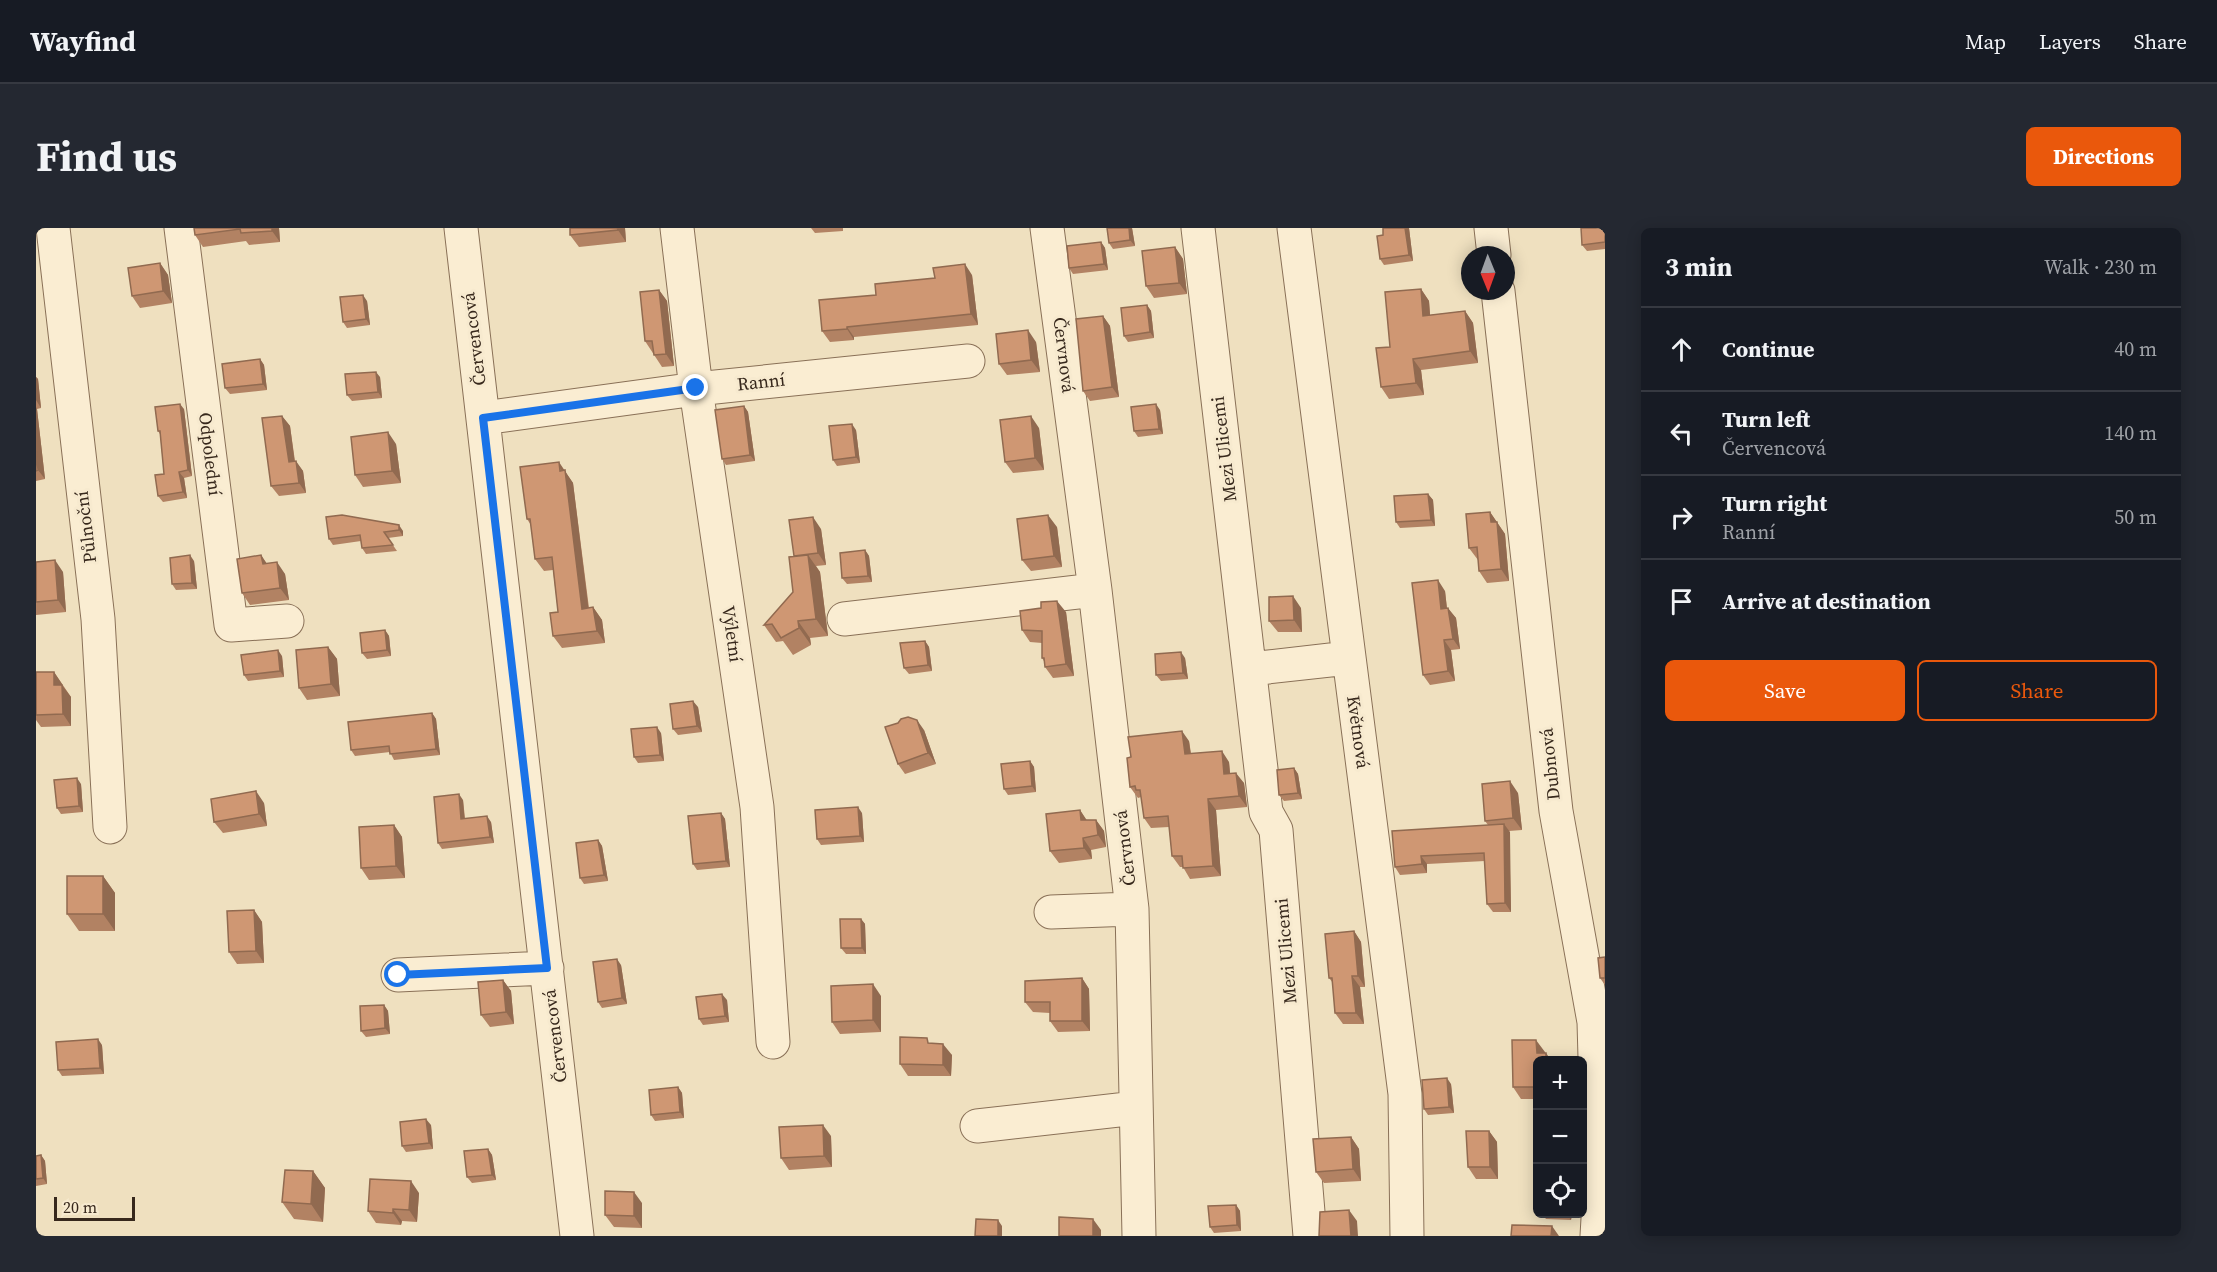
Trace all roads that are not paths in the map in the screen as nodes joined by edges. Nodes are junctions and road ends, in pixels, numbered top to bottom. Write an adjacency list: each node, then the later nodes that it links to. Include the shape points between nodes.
1 (44, 228): 10 (street)
2 (53, 228): 21 (street, Půlnoční, via 98,620)
3 (181, 228): 18 (street, Odpolední, via 231,625)
4 (461, 228): 15 (street, Červencová)
5 (677, 228): 14 (street, Výletní)
6 (1047, 228): 16 (street, Červnová)
7 (1198, 228): 20 (street, Mezi Ulicemi)
8 (1294, 228): 19 (street, Květnová)
9 (1491, 228): 11 (street)
10 (36, 232)
11 (1493, 246)
12 (1499, 300): 33 (street, Dubnová, via 1556,811 1594,1022)
13 (968, 361): 14 (street, Ranní)
14 (696, 388): 15 (street, Ranní); 26 (street, Výletní, via 757,807)
15 (483, 418): 24 (street, Červencová)
16 (1095, 590): 17 (street); 22 (street, Červnová)
17 (844, 619)
18 (287, 621)
19 (1348, 658): 20 (street); 32 (street, Květnová, via 1405,1094)
20 (1250, 669): 31 (street, Mezi Ulicemi, via 1266,812 1276,830)
21 (110, 827)
22 (1132, 909): 23 (street); 27 (street, Červnová)
23 (1051, 912)
24 (547, 968): 25 (street); 29 (street, Červencová)
25 (398, 975)
26 (772, 1042)
27 (1136, 1108): 28 (street); 30 (street, Červnová)
28 (977, 1126)
29 (577, 1236)
30 (1139, 1236)
31 (1310, 1236)
32 (1407, 1236)
33 (1597, 1236)

